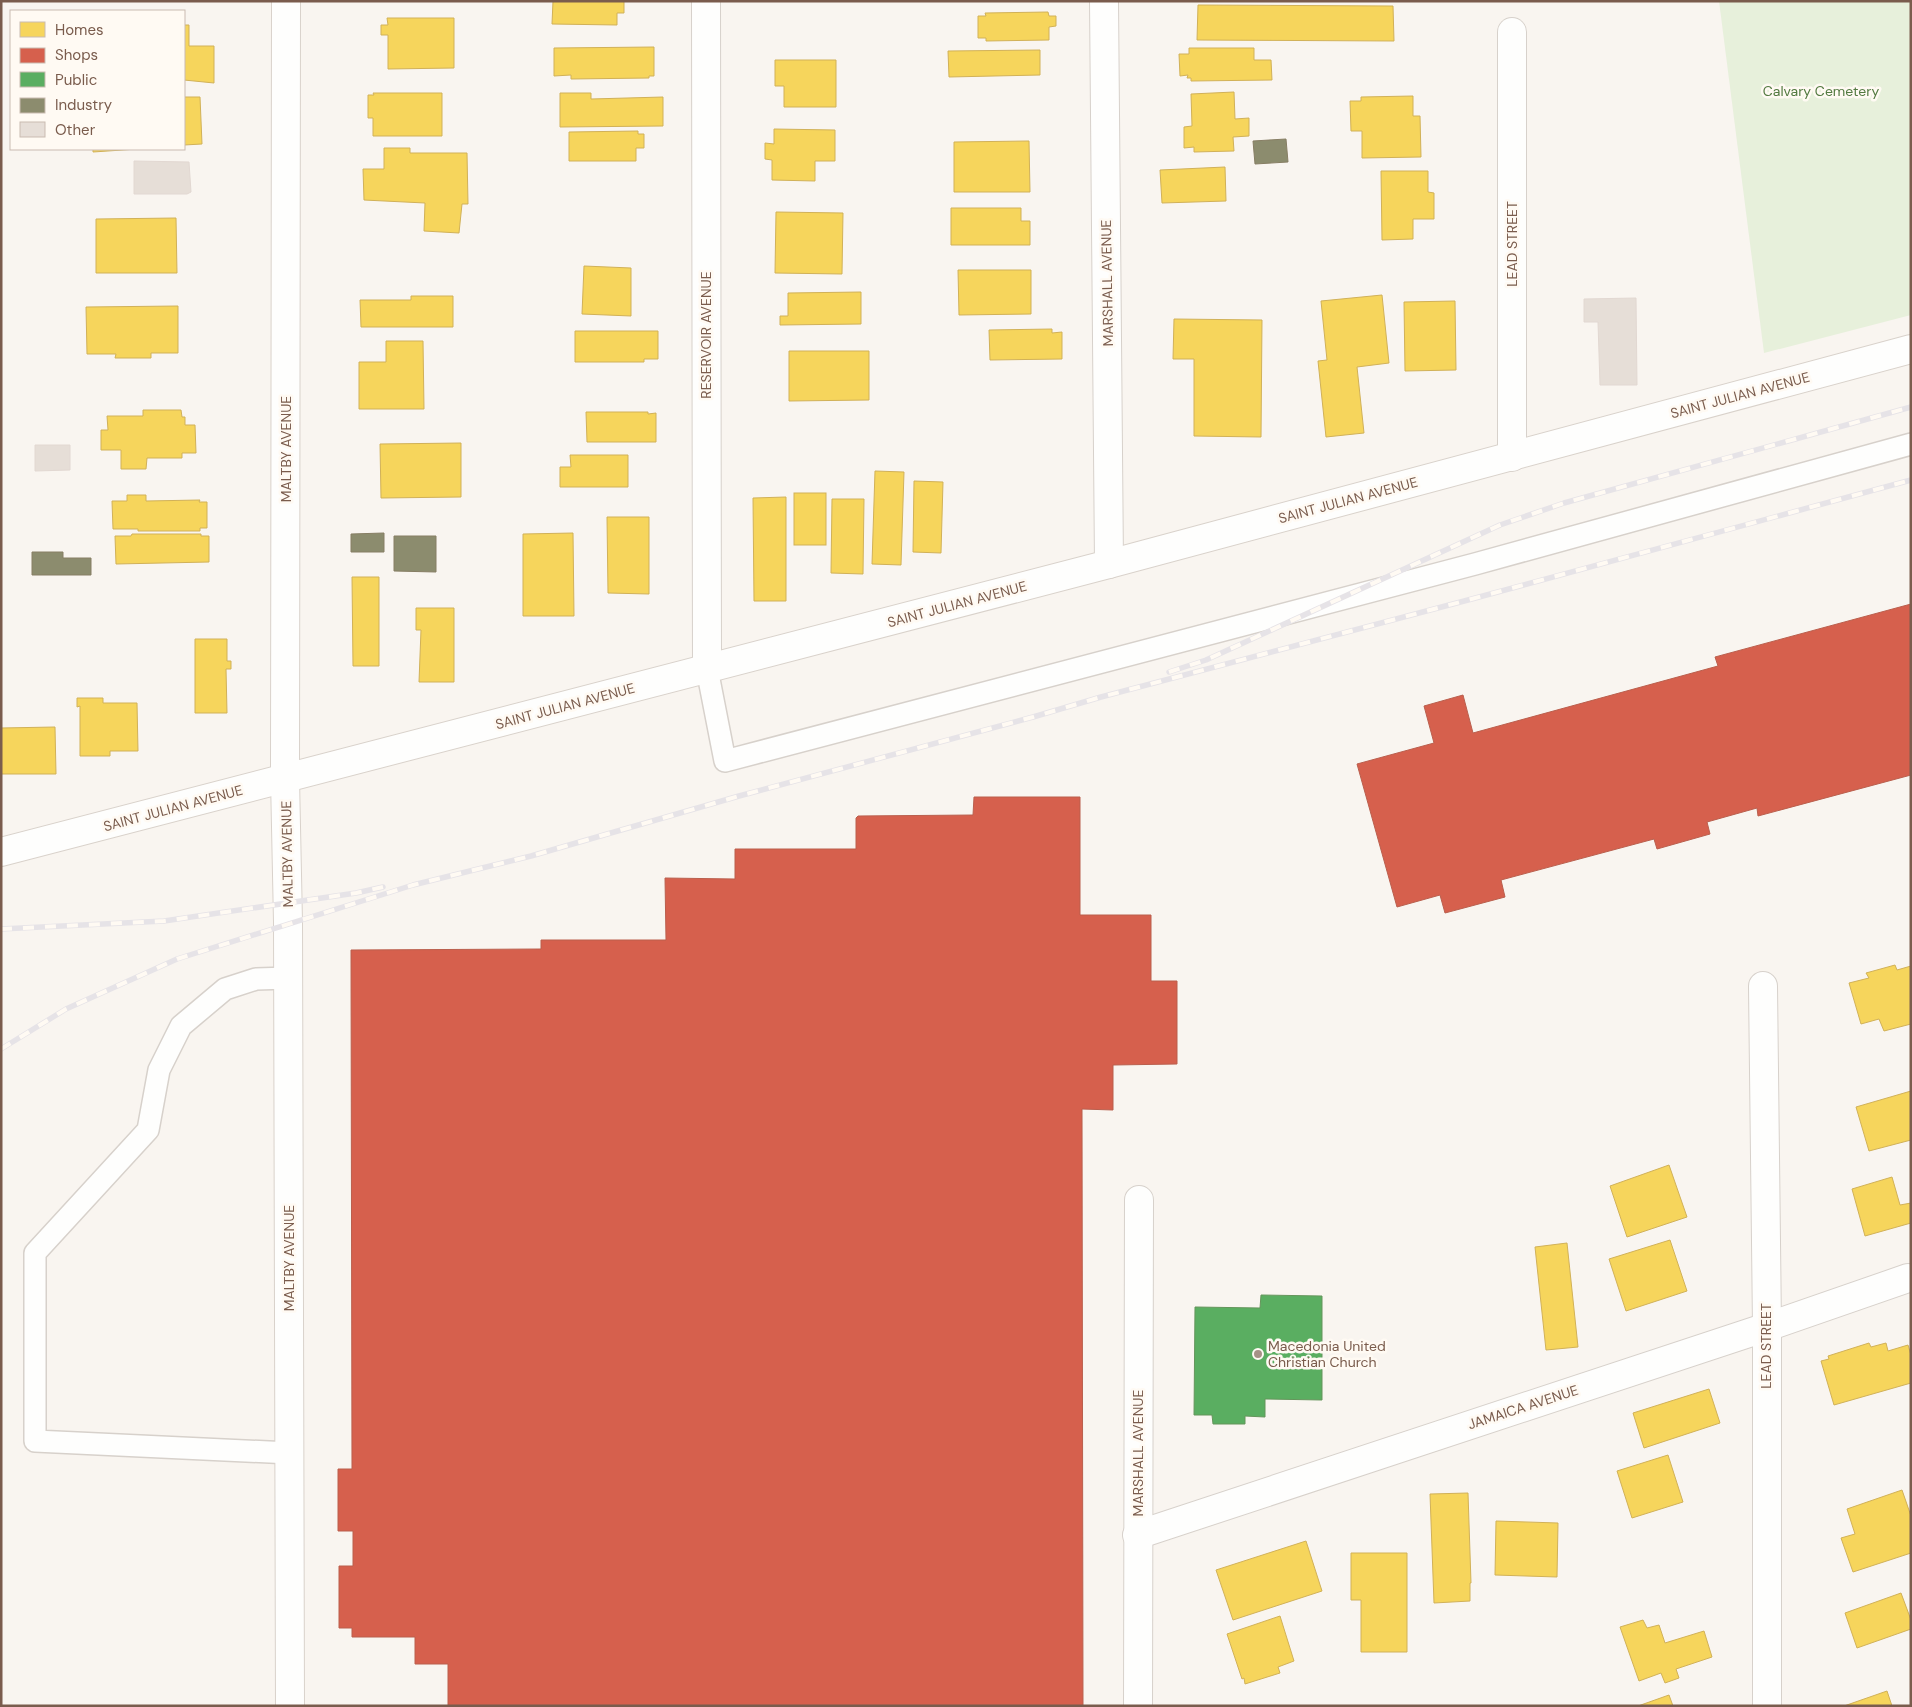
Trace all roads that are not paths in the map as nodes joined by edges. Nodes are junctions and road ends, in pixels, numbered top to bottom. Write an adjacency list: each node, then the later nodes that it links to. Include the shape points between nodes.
1 (286, 1): 10 (street, MALTBY AVENUE)
2 (706, 1): 9 (street, RESERVOIR AVENUE)
3 (1104, 1): 8 (street, MARSHALL AVENUE)
4 (1512, 32): 7 (street, LEAD STREET)
5 (1911, 348): 7 (street, SAINT JULIAN AVENUE)
6 (1911, 444): 9 (lane, via 1475,564 724,760)
7 (1512, 457): 8 (street, SAINT JULIAN AVENUE)
8 (1110, 564): 9 (street, SAINT JULIAN AVENUE)
9 (707, 669): 10 (street, SAINT JULIAN AVENUE)
10 (285, 779): 11 (street, SAINT JULIAN AVENUE); 12 (street, MALTBY AVENUE)
11 (1, 852)
12 (288, 978): 17 (street, MALTBY AVENUE); 17 (lane, via 256,979 225,989 181,1026 159,1070 148,1130 35,1253 35,1441)
13 (1763, 986): 16 (street, LEAD STREET)
14 (1139, 1200): 18 (street, MARSHALL AVENUE)
15 (1908, 1278): 16 (street, JAMAICA AVENUE)
16 (1767, 1327): 18 (street, JAMAICA AVENUE); 21 (street, LEAD STREET)
17 (290, 1453): 19 (street, MALTBY AVENUE)
18 (1137, 1535): 20 (street, MARSHALL AVENUE)
19 (290, 1706)
20 (1138, 1706)
21 (1767, 1706)

